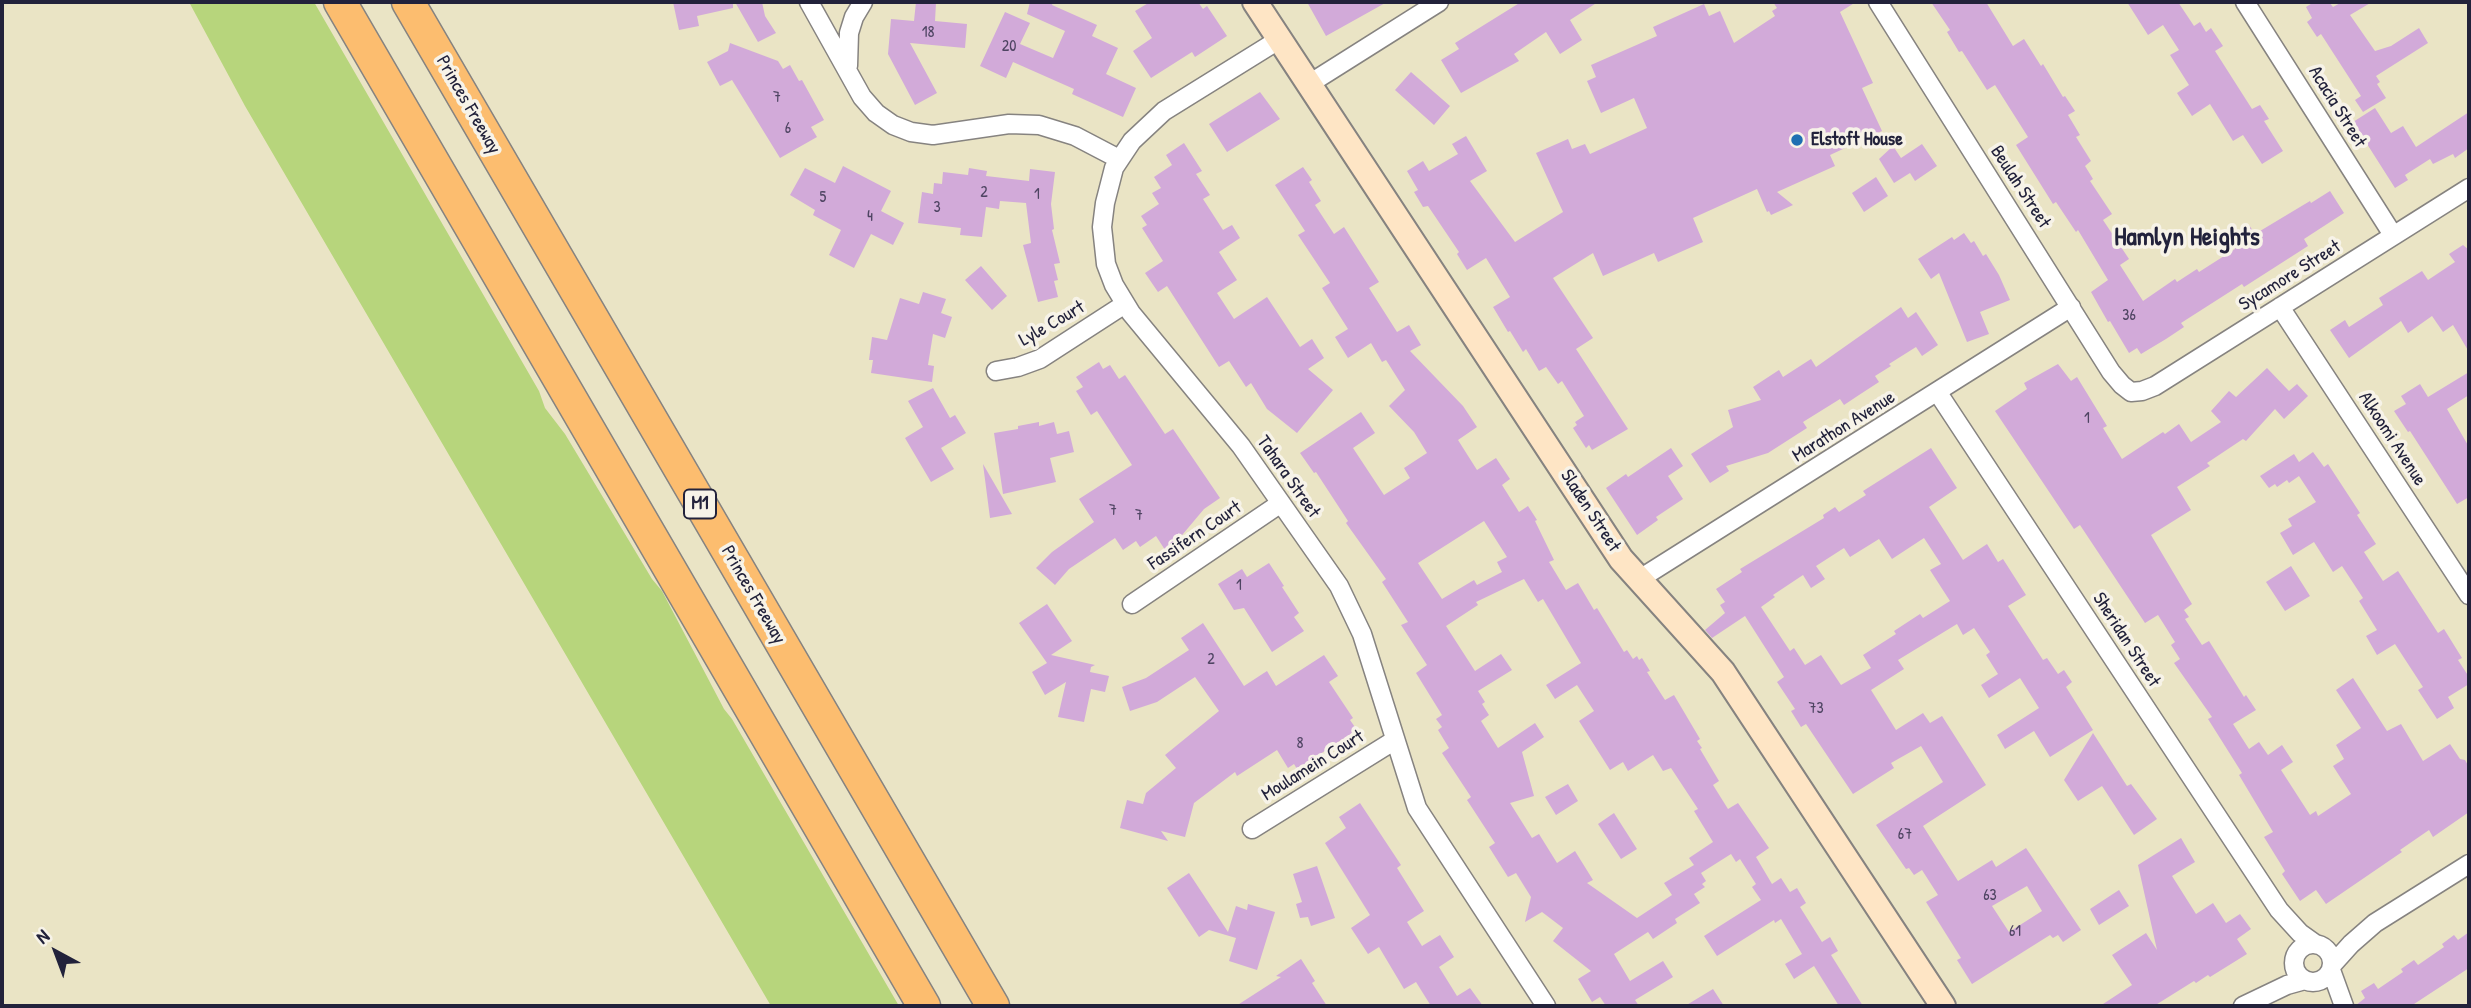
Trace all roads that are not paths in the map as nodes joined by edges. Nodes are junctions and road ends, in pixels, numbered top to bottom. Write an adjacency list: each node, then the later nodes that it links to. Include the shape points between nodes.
1 (340, 2): 35 (highway)
2 (408, 2): 36 (highway, Princes Freeway / M1)
3 (809, 2): 10 (street)
4 (863, 2): 10 (street, via 849,33)
5 (1255, 2): 9 (street, Sladen Street)
6 (1439, 2): 11 (street)
7 (1878, 2): 16 (street, Beulah Street)
8 (2245, 2): 14 (street, Acacia Street)
9 (1280, 40): 11 (street, Sladen Street); 12 (street, Tahara Street, via 1155,118)
10 (851, 76): 12 (street, via 876,113 911,132 933,135 1009,124 1039,125 1075,136)
11 (1309, 84): 22 (street, Sladen Street)
12 (1119, 159): 15 (street, Tahara Street, via 1105,203 1102,238 1110,276)
13 (2469, 188): 14 (street, Sycamore Street)
14 (2393, 235): 17 (street, Sycamore Street)
15 (1125, 304): 18 (street, Lyle Court, via 1040,359); 21 (street, Tahara Street, via 1241,446)
16 (2071, 307): 19 (street, Beulah Street, via 2111,372); 20 (street, Marathon Avenue)
17 (2280, 307): 19 (street, Sycamore Street, via 2155,386); 23 (street, Alkoomi Avenue)
18 (996, 370)
19 (2131, 391)
20 (1938, 393): 22 (street, Marathon Avenue); 28 (street, Sheridan Street)
21 (1281, 503): 24 (street, Fassifern Court); 25 (street, Tahara Street, via 1339,586 1362,634)
22 (1638, 580): 38 (street, Sladen Street, via 1723,672)
23 (2469, 595)
24 (1132, 604)
25 (1395, 740): 26 (street, Moulamein Court); 37 (street, Tahara Street, via 1417,808)
26 (1252, 829)
27 (2469, 863): 29 (street)
28 (2279, 910): 30 (street, Sheridan Street); 31 (street, Sheridan Street)
29 (2375, 923): 30 (street); 32 (street)
30 (2317, 944): 31 (street, via 2303,946); 32 (street, via 2330,952)
31 (2295, 958): 33 (street, via 2297,972); 34 (street, via 2281,976)
32 (2332, 967): 33 (street, via 2323,979); 40 (street)
33 (2309, 981): 34 (street, via 2287,985); 39 (street)
34 (2244, 1005)
35 (924, 1006)
36 (993, 1006)
37 (1546, 1006)
38 (1943, 1006)
39 (2338, 1006)
40 (2344, 1006)

